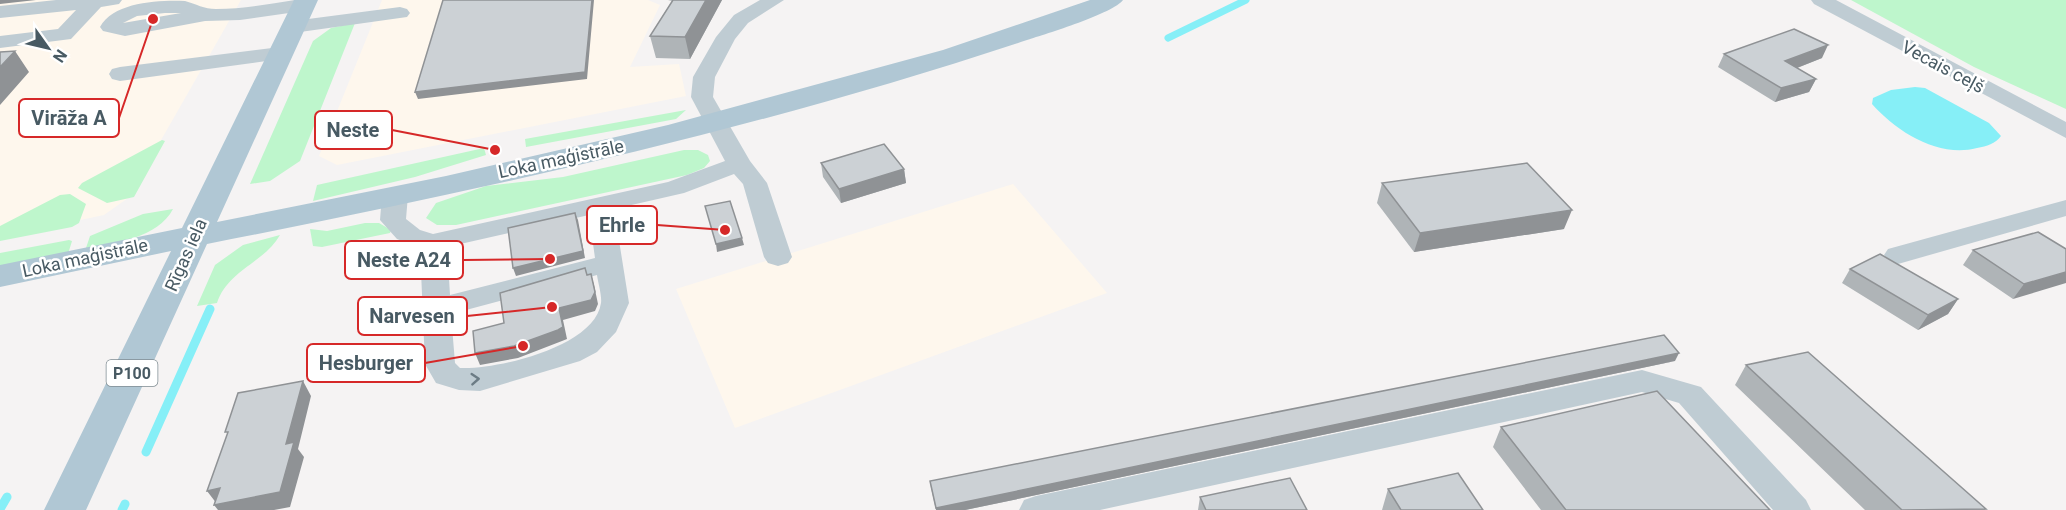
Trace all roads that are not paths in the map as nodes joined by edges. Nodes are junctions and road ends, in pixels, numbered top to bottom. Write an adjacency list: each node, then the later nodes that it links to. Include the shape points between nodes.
1 (774, 0): 12 (street, via 741,19 725,38 704,77 702,97)
2 (1111, 0): 12 (main road, Loka maģistrāle, via 956,55)
3 (1821, 0): 13 (street, Vecais ceļš)
4 (104, 1): 6 (street); 9 (street, via 64,35)
5 (301, 11): 7 (street); 8 (street); 10 (main road, Rīgas iela)
6 (0, 12)
7 (400, 13)
8 (204, 15)
9 (0, 42)
10 (280, 53): 11 (street); 18 (main road, Rīgas iela)
11 (120, 74)
12 (714, 123): 14 (street); 15 (main road, Loka maģistrāle)
13 (2066, 131)
14 (739, 164): 16 (street, via 675,188); 21 (street, via 755,183)
15 (394, 195): 18 (main road, Loka maģistrāle); 19 (street, via 393,220 398,226 415,239)
16 (600, 205): 19 (street); 22 (street)
17 (2066, 207): 20 (street)
18 (196, 235): 23 (main road, Loka maģistrāle); 25 (main road, Rīgas iela / P100)
19 (434, 242): 24 (street)
20 (1898, 255)
21 (778, 257)
22 (611, 274): 24 (street); 24 (street, one-way to 22, via 440,364 447,375 480,380 587,345 606,325 615,303)
23 (0, 276)
24 (438, 317)
25 (65, 510)
26 (1036, 510): 27 (street, via 1642,381 1690,395)
27 (1794, 510)

